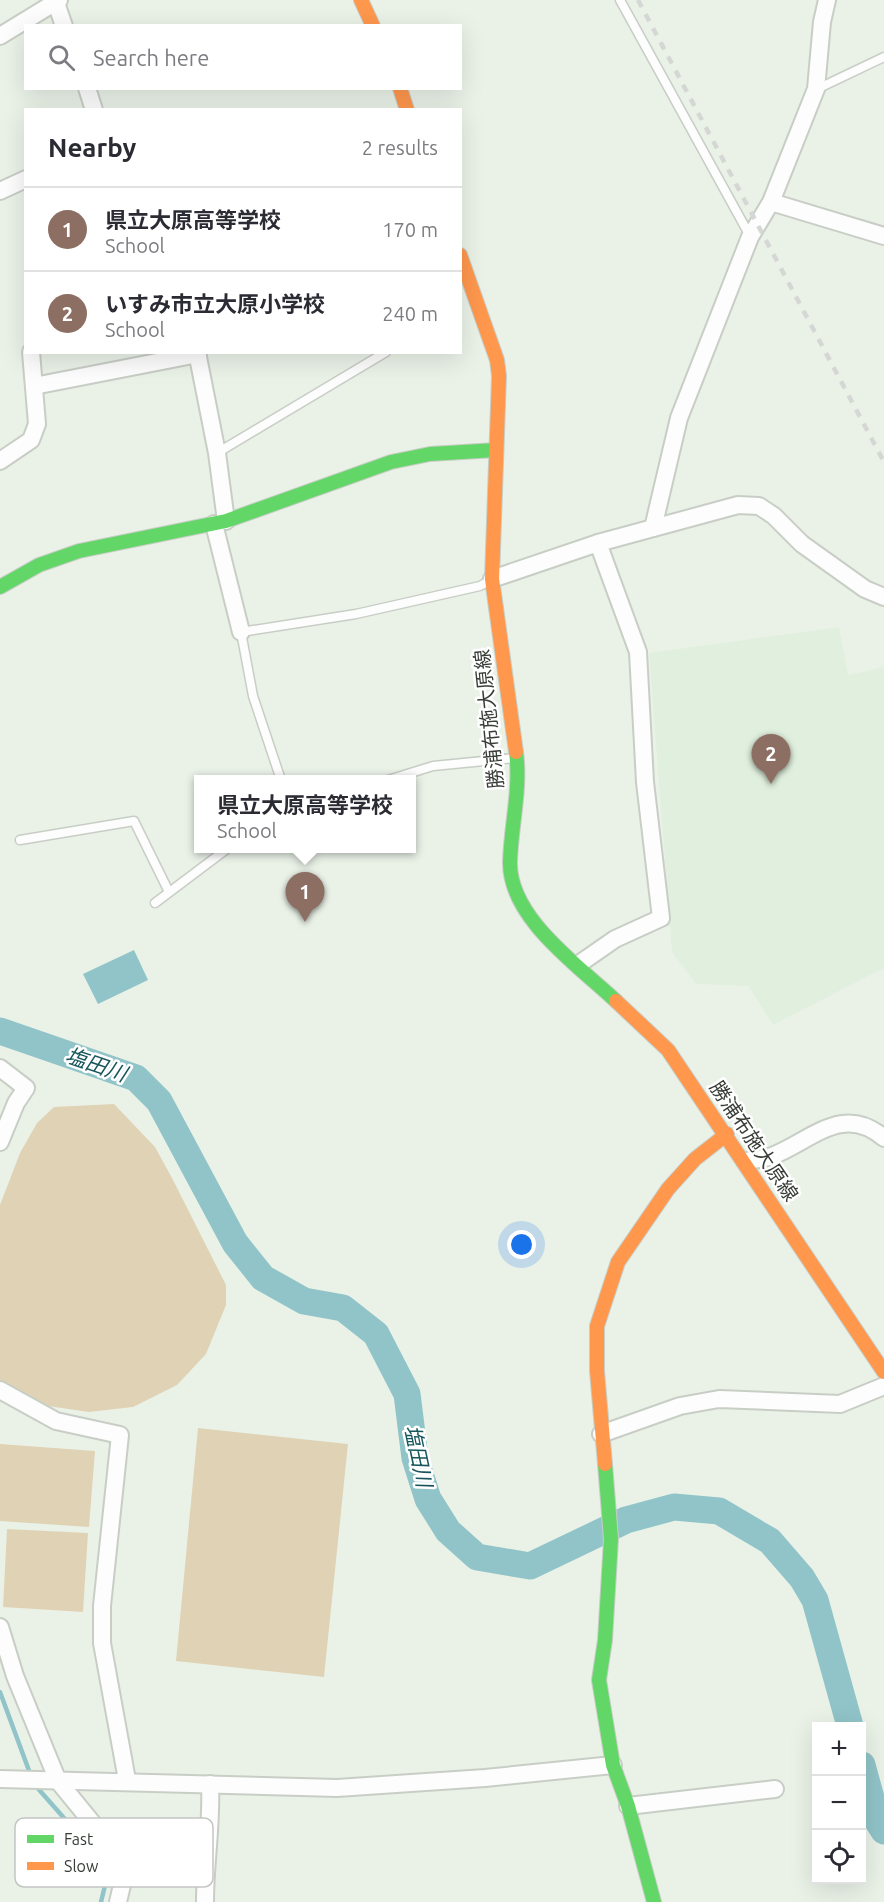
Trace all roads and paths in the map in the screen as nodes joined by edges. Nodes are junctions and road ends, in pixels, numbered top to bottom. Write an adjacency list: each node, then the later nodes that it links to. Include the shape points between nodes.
1 (361, 0): 6 (main road)
2 (620, 0): 16 (lane)
3 (827, 0): 9 (street)
4 (56, 1): 5 (street); 7 (street)
5 (63, 24)
6 (372, 24)
7 (0, 36)
8 (884, 57): 9 (lane)
9 (816, 89): 14 (street)
10 (88, 90): 11 (street)
11 (93, 108)
12 (24, 180): 13 (street)
13 (0, 191)
14 (771, 202): 15 (street); 16 (street)
15 (884, 236)
16 (750, 237): 27 (street, via 679,418)
17 (462, 262): 23 (main road, 勝浦布施大原線, via 497,360)
18 (32, 354): 22 (street)
19 (192, 354): 22 (street)
20 (197, 354): 24 (street)
21 (383, 354): 24 (lane)
22 (34, 386): 25 (street, via 37,424 31,440)
23 (496, 450): 26 (main road, via 430,454 391,462); 29 (main road, 勝浦布施大原線)
24 (218, 453): 26 (street)
25 (0, 461)
26 (220, 523): 30 (main road, via 79,551 39,565); 32 (street)
27 (653, 528): 28 (street); 31 (street, via 738,505 759,506 802,544 865,589)
28 (598, 543): 29 (street); 40 (street, via 638,652 645,782 661,918 615,939)
29 (492, 579): 32 (lane, via 480,586 356,614); 33 (main road, 勝浦布施大原線)
30 (0, 587)
31 (884, 597)
32 (241, 632): 34 (lane, via 253,696)
33 (517, 758): 35 (lane, via 433,766); 40 (main road, 勝浦布施大原線, via 512,884 530,920)
34 (279, 775)
35 (404, 775)
36 (20, 840): 38 (lane, via 134,821)
37 (223, 853): 38 (lane)
38 (169, 892): 39 (lane)
39 (155, 903)
40 (579, 964): 42 (main road, 勝浦布施大原線, via 668,1050)
41 (0, 1068): 44 (street, via 26,1088)
42 (727, 1134): 45 (main road, 勝浦布施大原線); 49 (main road, via 695,1159 668,1190 618,1262 597,1326)
43 (884, 1138): 45 (street, via 872,1128 856,1123 834,1124 771,1157)
44 (0, 1142)
45 (745, 1161): 46 (main road, 勝浦布施大原線)
46 (884, 1372)
47 (884, 1386): 49 (street, via 840,1404 719,1399 680,1406)
48 (0, 1390): 53 (street, via 56,1421 120,1435 102,1606 102,1643)
49 (601, 1434): 51 (main road, via 611,1539 599,1680)
50 (0, 1627): 54 (street, via 15,1676)
51 (613, 1765): 55 (street, via 337,1788); 57 (main road)
52 (0, 1779): 54 (street)
53 (127, 1780): 54 (street); 55 (street)
54 (58, 1781): 58 (street)
55 (210, 1784): 59 (street)
56 (775, 1789): 57 (street)
57 (628, 1806): 64 (main road)
58 (89, 1818)
59 (212, 1818)
60 (122, 1887): 62 (street)
61 (206, 1887): 63 (street)
62 (118, 1902)
63 (205, 1902)
64 (654, 1902)

